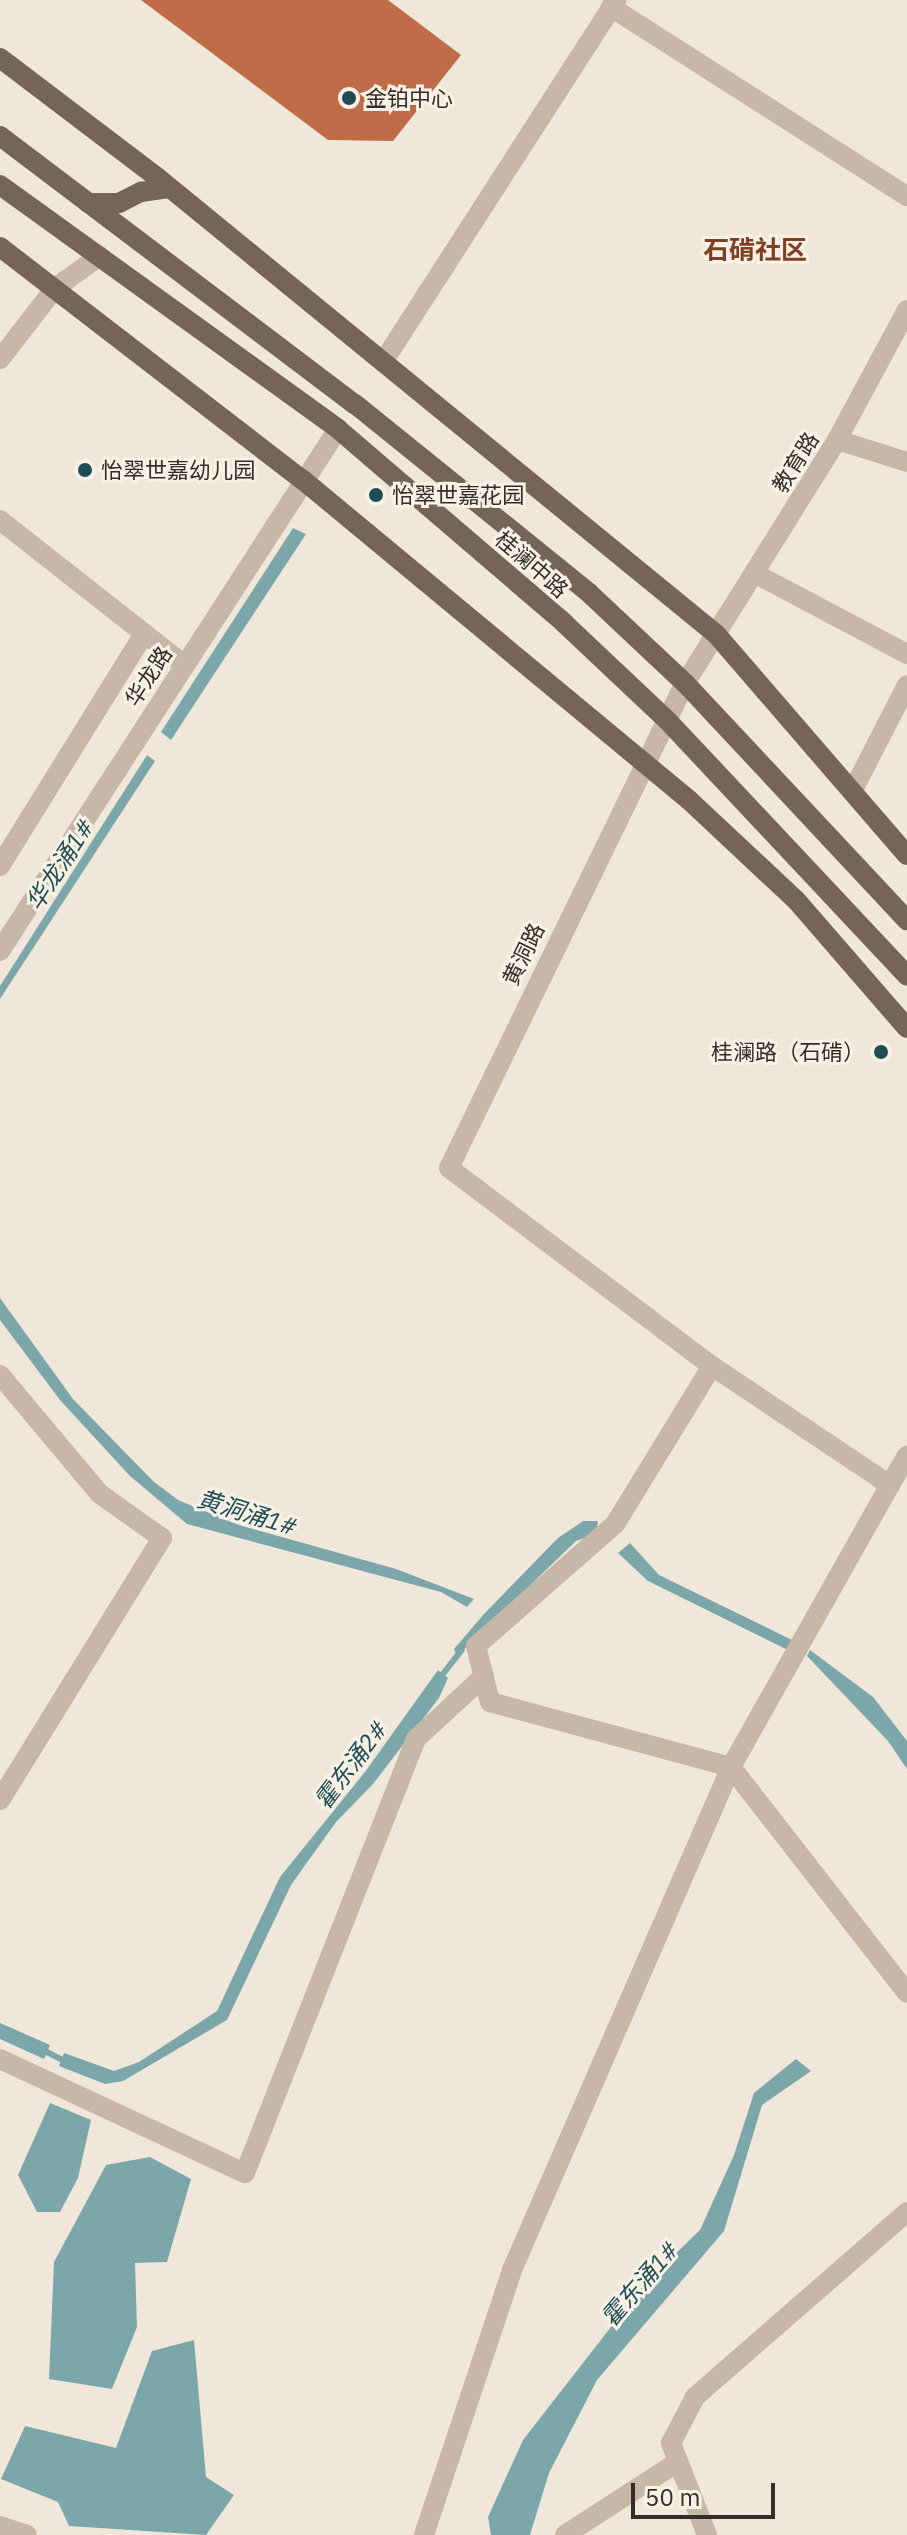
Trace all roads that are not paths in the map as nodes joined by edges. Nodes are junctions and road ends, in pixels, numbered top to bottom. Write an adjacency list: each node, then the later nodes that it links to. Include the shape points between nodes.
1 (613, 4): 6 (street); 13 (street)
2 (0, 58): 5 (main road)
3 (0, 136): 7 (main road, 桂澜中路)
4 (0, 185): 9 (main road, 桂澜中路)
5 (169, 188): 7 (main road, via 141,192 119,203); 13 (main road)
6 (907, 196)
7 (88, 203): 24 (main road, 桂澜中路, via 367,414 589,593)
8 (0, 247): 10 (main road)
9 (100, 256): 10 (street); 14 (main road, 桂澜中路)
10 (55, 288): 12 (street); 17 (main road)
11 (907, 310): 15 (street, 教育路)
12 (0, 359)
13 (383, 362): 21 (main road)
14 (338, 429): 17 (street, 华龙路); 26 (main road, 桂澜中路, via 564,623)
15 (837, 440): 16 (street); 19 (street, 教育路)
16 (907, 462)
17 (303, 480): 23 (street, 华龙路); 27 (main road)
18 (0, 520): 20 (street)
19 (754, 573): 21 (street, 教育路); 22 (street)
20 (144, 634): 23 (street); 30 (street)
21 (716, 634): 24 (street, 教育路); 28 (main road)
22 (907, 654)
23 (184, 665): 32 (street, 华龙路)
24 (685, 683): 26 (street, 黄洞路); 31 (main road, 桂澜中路)
25 (907, 685): 28 (street)
26 (667, 720): 27 (street, 黄洞路); 33 (main road, 桂澜中路)
27 (645, 763): 34 (main road, via 796,900); 35 (street, 黄洞路, via 449,1168)
28 (852, 792): 29 (main road)
29 (907, 855)
30 (0, 866)
31 (907, 920)
32 (0, 951)
33 (907, 976)
34 (907, 1028)
35 (712, 1366): 38 (street); 39 (street, via 615,1524 476,1646)
36 (0, 1375): 41 (street, via 100,1494 162,1538)
37 (907, 1455): 38 (street)
38 (890, 1485): 40 (street)
39 (484, 1676): 40 (street, via 490,1702); 43 (street, via 416,1739 245,2173)
40 (731, 1767): 42 (street); 48 (street, via 512,2270)
41 (0, 1800)
42 (907, 1993)
43 (0, 2059)
44 (907, 2212): 45 (street, via 695,2397 671,2443)
45 (678, 2462): 49 (street); 50 (street)
46 (0, 2526): 47 (street)
47 (27, 2535)
48 (424, 2535)
49 (565, 2535)
50 (707, 2535)

